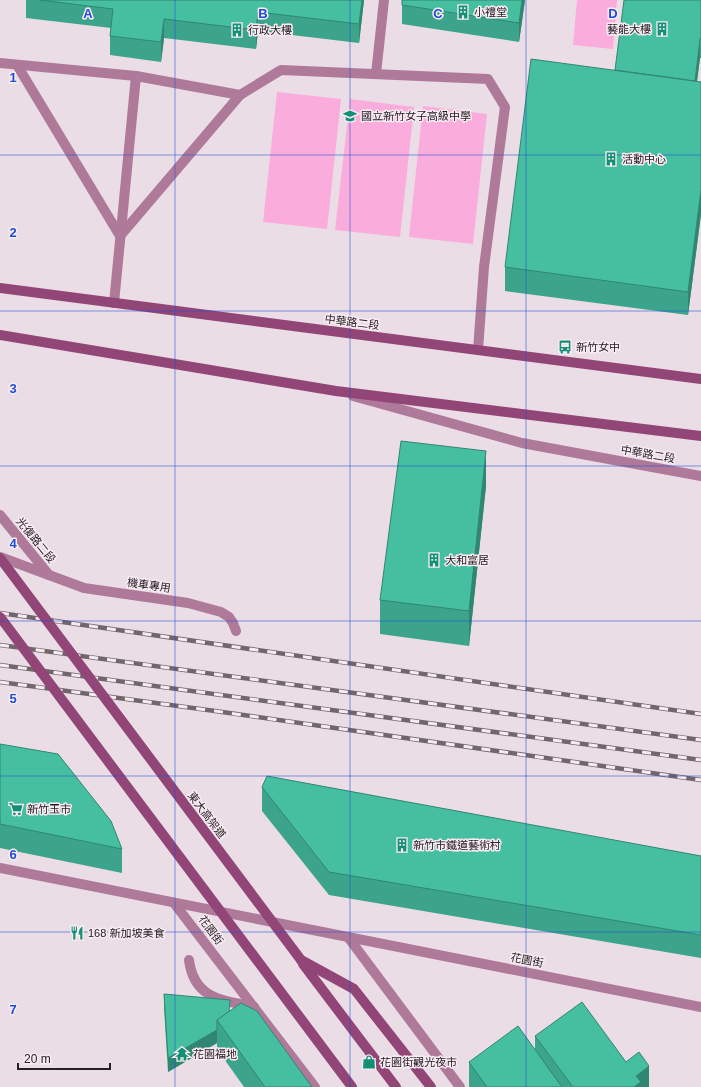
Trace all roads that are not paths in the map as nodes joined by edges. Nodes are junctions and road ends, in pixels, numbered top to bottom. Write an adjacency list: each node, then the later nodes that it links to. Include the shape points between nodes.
1 (384, 0): 4 (street)
2 (0, 63): 3 (street)
3 (17, 65): 5 (street); 7 (street)
4 (376, 74): 6 (street, via 281,70); 11 (street, via 488,79 506,107 484,268)
5 (136, 76): 6 (street); 7 (street)
6 (240, 94): 7 (street)
7 (120, 236): 9 (street)
8 (0, 288): 9 (main road, 中華路二段)
9 (114, 303): 11 (main road, 中華路二段)
10 (0, 335): 13 (main road, 中華路二段)
11 (478, 350): 12 (main road, 中華路二段)
12 (701, 379)
13 (336, 391): 14 (main road, 中華路二段); 15 (street, 中華路二段, via 522,443)
14 (701, 436)
15 (701, 476)
16 (0, 515): 18 (street, 光復路二段)
17 (0, 557): 18 (street, 光復路二段); 25 (main road, 東大高架道, bridge)
18 (50, 576): 20 (street, 機車專用, via 84,588 188,603 221,612 229,617)
19 (0, 617): 29 (main road, bridge)
20 (236, 631)
21 (0, 868): 22 (street, 花園街)
22 (174, 903): 23 (street, 花園街); 26 (street, 花園街)
23 (348, 937): 27 (street, 花園街); 32 (street)
24 (189, 960): 26 (street, via 194,978 203,990 215,998)
25 (301, 960): 30 (main road, 東大高架道); 31 (main road, via 354,989)
26 (254, 1007): 28 (street, 花園街)
27 (701, 1007)
28 (315, 1087)
29 (352, 1087)
30 (396, 1087)
31 (431, 1087)
32 (460, 1087)

